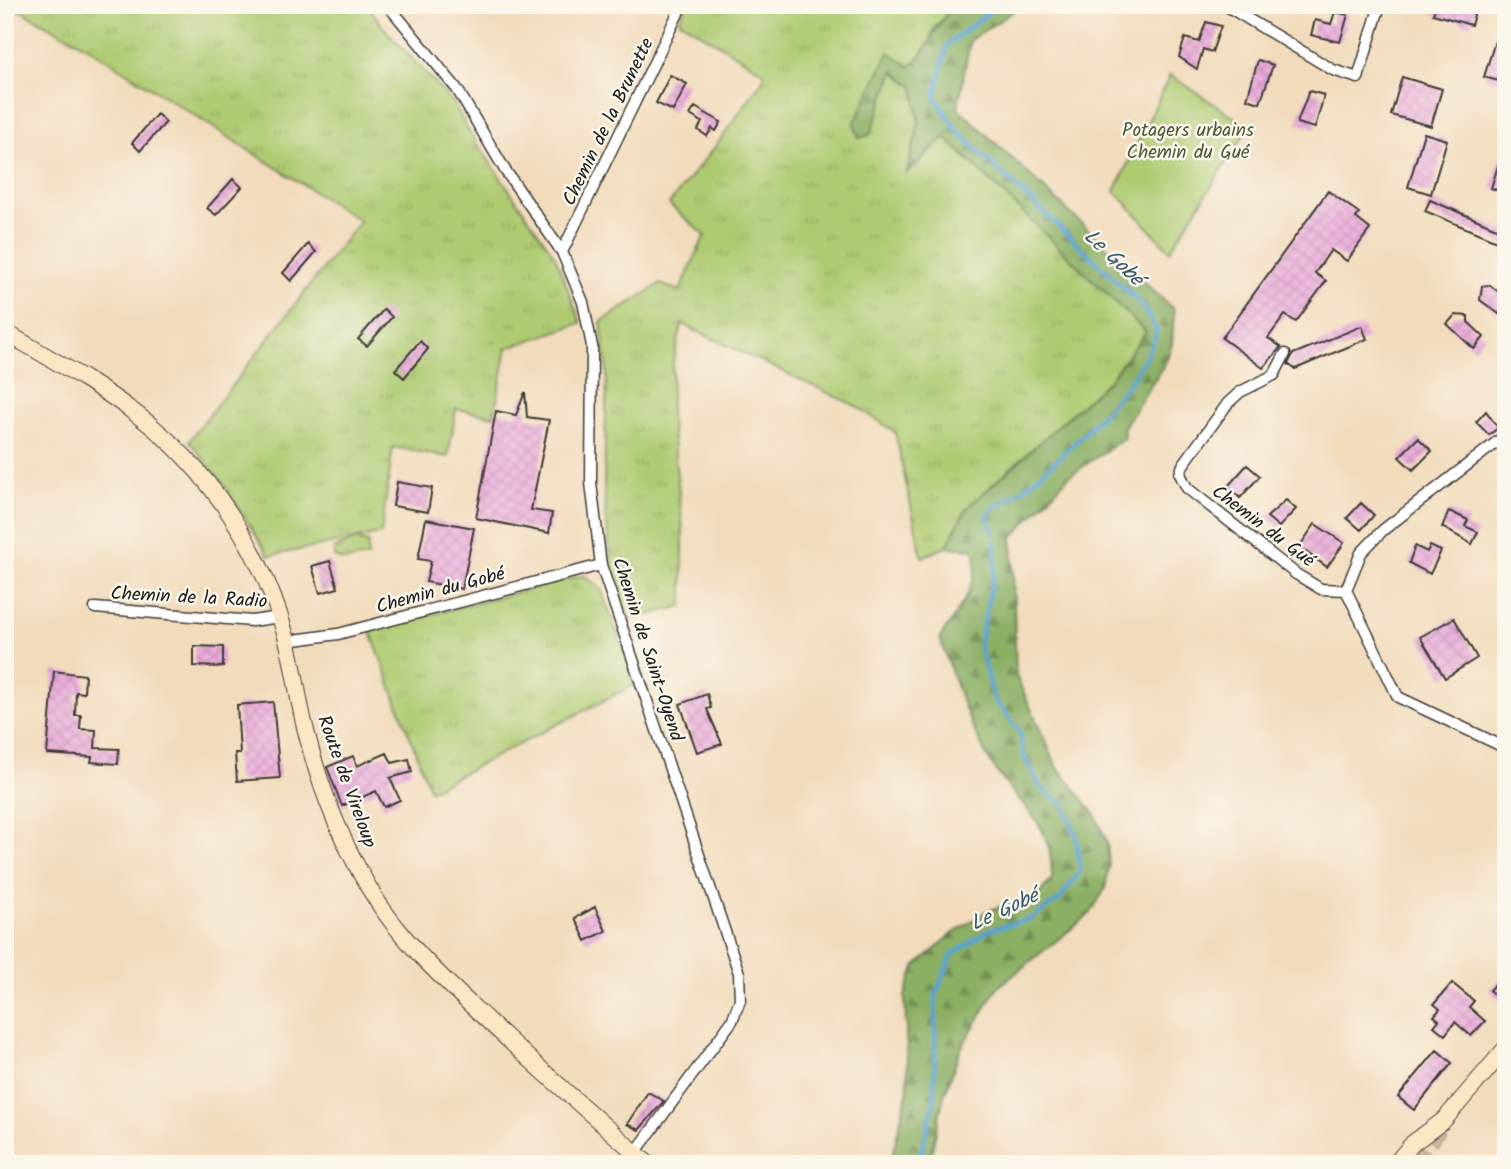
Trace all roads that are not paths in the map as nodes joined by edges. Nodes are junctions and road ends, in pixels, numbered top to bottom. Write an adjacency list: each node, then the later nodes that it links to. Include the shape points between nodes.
1 (388, 5): 5 (street, Chemin de Saint-Oyend, via 457,89 505,170)
2 (682, 5): 5 (street, Chemin de la Brunette)
3 (1225, 5): 4 (street, via 1333,70 1358,78)
4 (1380, 5)
5 (562, 252): 9 (street, Chemin de Saint-Oyend, via 583,302 592,346 591,483)
6 (5, 331): 12 (main road, Route de Vireloup, via 135,412 178,450 237,526 264,574)
7 (1286, 354): 10 (street, Chemin du Gué, via 1274,375 1228,403 1180,474 1187,488 1296,574 1321,589)
8 (1506, 435): 10 (street, via 1383,530 1361,553)
9 (601, 565): 13 (street, Chemin du Gobé, via 338,634); 16 (street, Chemin de Saint-Oyend, via 722,915 740,985 732,1021)
10 (1346, 590): 14 (street, via 1398,697)
11 (95, 608): 12 (street, Chemin de la Radio, via 253,621)
12 (280, 617): 13 (main road, Route de Vireloup)
13 (288, 642): 16 (main road, Route de Vireloup, via 305,730 320,776 346,845 385,913 471,1005)
14 (1506, 748)
15 (1506, 1048): 17 (main road, via 1444,1120 1413,1143)
16 (641, 1158)
17 (1395, 1164)

